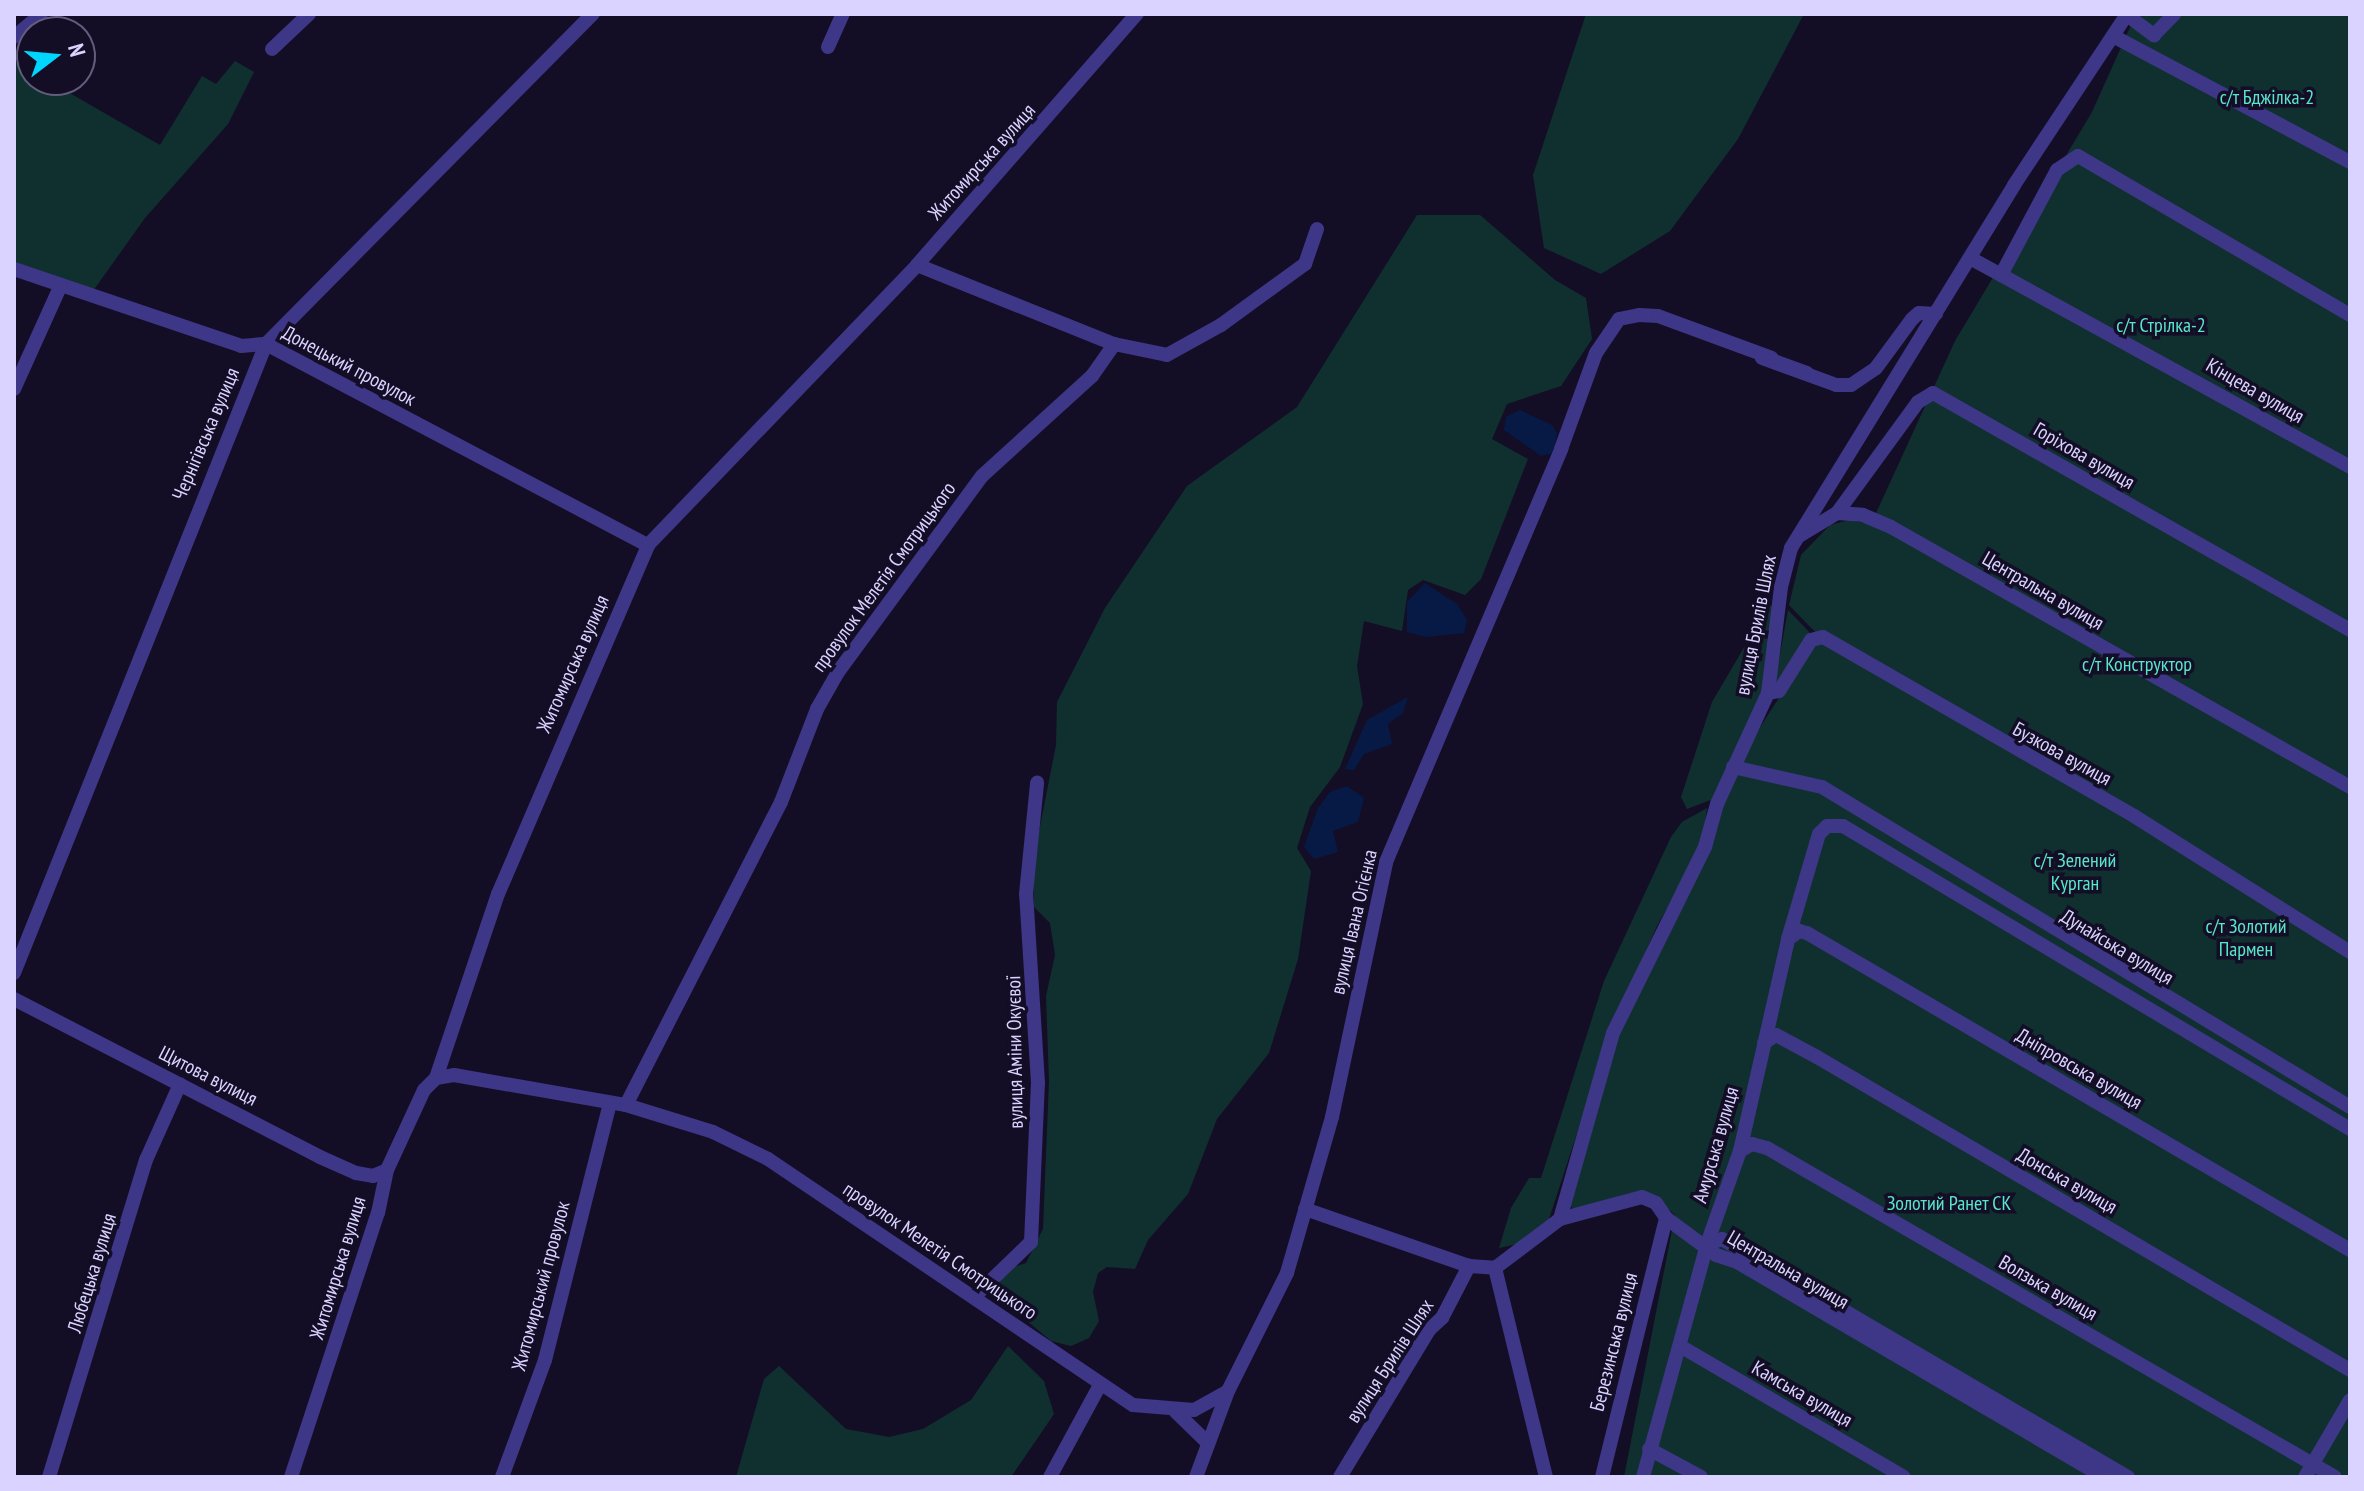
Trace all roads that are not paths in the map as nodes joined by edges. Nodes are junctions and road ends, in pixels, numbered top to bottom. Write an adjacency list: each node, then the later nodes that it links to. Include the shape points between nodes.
1 (41, 14): 9 (street)
2 (309, 14): 11 (street)
3 (593, 14): 22 (street, Чернігівська вулиця)
4 (843, 14): 10 (street)
5 (1137, 14): 15 (street, Житомирська вулиця)
6 (2174, 14): 7 (street, via 2154,35)
7 (2127, 15): 8 (street, вулиця Брилів Шлях)
8 (2113, 36): 12 (street); 14 (street, вулиця Брилів Шлях, via 2014,185)
9 (14, 37)
10 (828, 47)
11 (272, 49)
12 (2350, 162)
13 (1317, 229): 23 (street, via 1305,264 1221,325 1167,355)
14 (1972, 259): 17 (street, Кінцева вулиця); 19 (street, вулиця Брилів Шлях)
15 (917, 265): 23 (street); 28 (street, Житомирська вулиця)
16 (14, 269): 18 (street, Донецький провулок)
17 (2001, 275): 21 (street, via 2057,170 2078,156); 25 (street, Кінцева вулиця)
18 (61, 285): 22 (street, Донецький провулок, via 241,346); 24 (street)
19 (1936, 314): 20 (street, via 1919,313 1876,368 1843,386); 27 (street, вулиця Брилів Шлях)
20 (1642, 315): 20 (street, via 1659,320 1772,358 1658,316); 20 (street, via 1748,352 1807,373 1791,366); 48 (street, вулиця Івана Огієнка, via 1619,319 1596,353 1561,449 1386,862 1332,1117)
21 (2350, 315)
22 (266, 344): 28 (street, Донецький провулок); 37 (street, Чернігівська вулиця)
23 (1114, 344): 43 (street, провулок Мелетія Смотрицького, via 1092,376 982,476 838,672 817,709 781,802)
24 (14, 389)
25 (2350, 467)
26 (1837, 513): 27 (street); 29 (street, Горіхова вулиця, via 1918,402 1933,393); 33 (street, Центральна вулиця, via 1863,515 1891,527)
27 (1799, 536): 30 (street, вулиця Брилів Шлях, via 1781,587)
28 (648, 545): 40 (street, Житомирська вулиця, via 498,894)
29 (2350, 630)
30 (1768, 693): 31 (street, вулиця Брилів Шлях); 36 (street, Бузкова вулиця, via 1779,691 1811,640 1823,637 2134,816)
31 (1733, 767): 44 (street, Дунайська вулиця, via 1822,787); 50 (street, вулиця Брилів Шлях, via 1705,847 1613,1033)
32 (1037, 783): 55 (street, вулиця Аміни Окуєвої, via 1026,894 1038,1083 1031,1242)
33 (2350, 787)
34 (1827, 826): 35 (street, Амурська вулиця, via 1819,834); 45 (street, Дунайська вулиця, via 1843,826)
35 (1788, 939): 39 (street, Амурська вулиця); 52 (street, Дніпровська вулиця, via 1799,931 1807,933)
36 (2350, 952)
37 (14, 973)
38 (14, 999): 41 (street, Щитова вулиця)
39 (1764, 1043): 46 (street, Амурська вулиця); 57 (street, Донська вулиця, via 1776,1035 1817,1057)
40 (436, 1078): 42 (street, провулок Мелетія Смотрицького, via 454,1075); 47 (street, Житомирська вулиця, via 424,1090)
41 (180, 1084): 47 (street, Щитова вулиця, via 356,1173 373,1176); 66 (street, Любецька вулиця, via 146,1160)
42 (610, 1103): 43 (street, провулок Мелетія Смотрицького); 68 (street, Житомирський провулок, via 545,1360)
43 (626, 1105): 55 (street, провулок Мелетія Смотрицького, via 701,1127 768,1159)
44 (2350, 1107)
45 (2350, 1129)
46 (1740, 1151): 51 (street, Амурська вулиця); 65 (street, Волзька вулиця, via 1752,1144 1767,1148)
47 (387, 1170): 67 (street, Житомирська вулиця, via 378,1213)
48 (1305, 1209): 53 (street); 59 (street, вулиця Івана Огієнка, via 1287,1273)
49 (1666, 1218): 50 (street, via 1656,1203 1642,1197); 51 (street); 74 (street, Березинська вулиця)
50 (1560, 1219): 54 (street)
51 (1707, 1244): 56 (street, Амурська вулиця); 78 (street, Центральна вулиця, via 1716,1255 1737,1262); 79 (street, Центральна вулиця, via 1722,1239)
52 (2350, 1250)
53 (1469, 1266): 54 (street); 71 (street, вулиця Брилів Шлях, via 1442,1318 1429,1330)
54 (1495, 1268): 64 (street)
55 (974, 1297): 58 (street, провулок Мелетія Смотрицького)
56 (1680, 1346): 63 (street, Амурська вулиця); 77 (street, Камська вулиця)
57 (2350, 1370)
58 (1100, 1385): 61 (street, провулок Мелетія Смотрицького, via 1133,1405); 69 (street)
59 (1228, 1391): 61 (street, провулок Мелетія Смотрицького, via 1211,1404); 62 (street, вулиця Івана Огієнка)
60 (2350, 1400): 65 (street)
61 (1176, 1412): 62 (street)
62 (1207, 1442): 70 (street, вулиця Івана Огієнка)
63 (1649, 1449): 75 (street, Амурська вулиця); 76 (street)
64 (1542, 1451): 72 (street); 73 (street)
65 (2309, 1470): 80 (street, Волзька вулиця)
66 (49, 1477)
67 (291, 1477)
68 (502, 1477)
69 (1050, 1477)
70 (1196, 1477)
71 (1340, 1477)
72 (1533, 1477)
73 (1546, 1477)
74 (1602, 1477)
75 (1643, 1477)
76 (1701, 1477)
77 (1904, 1477)
78 (2104, 1477)
79 (2128, 1477)
80 (2335, 1477)

